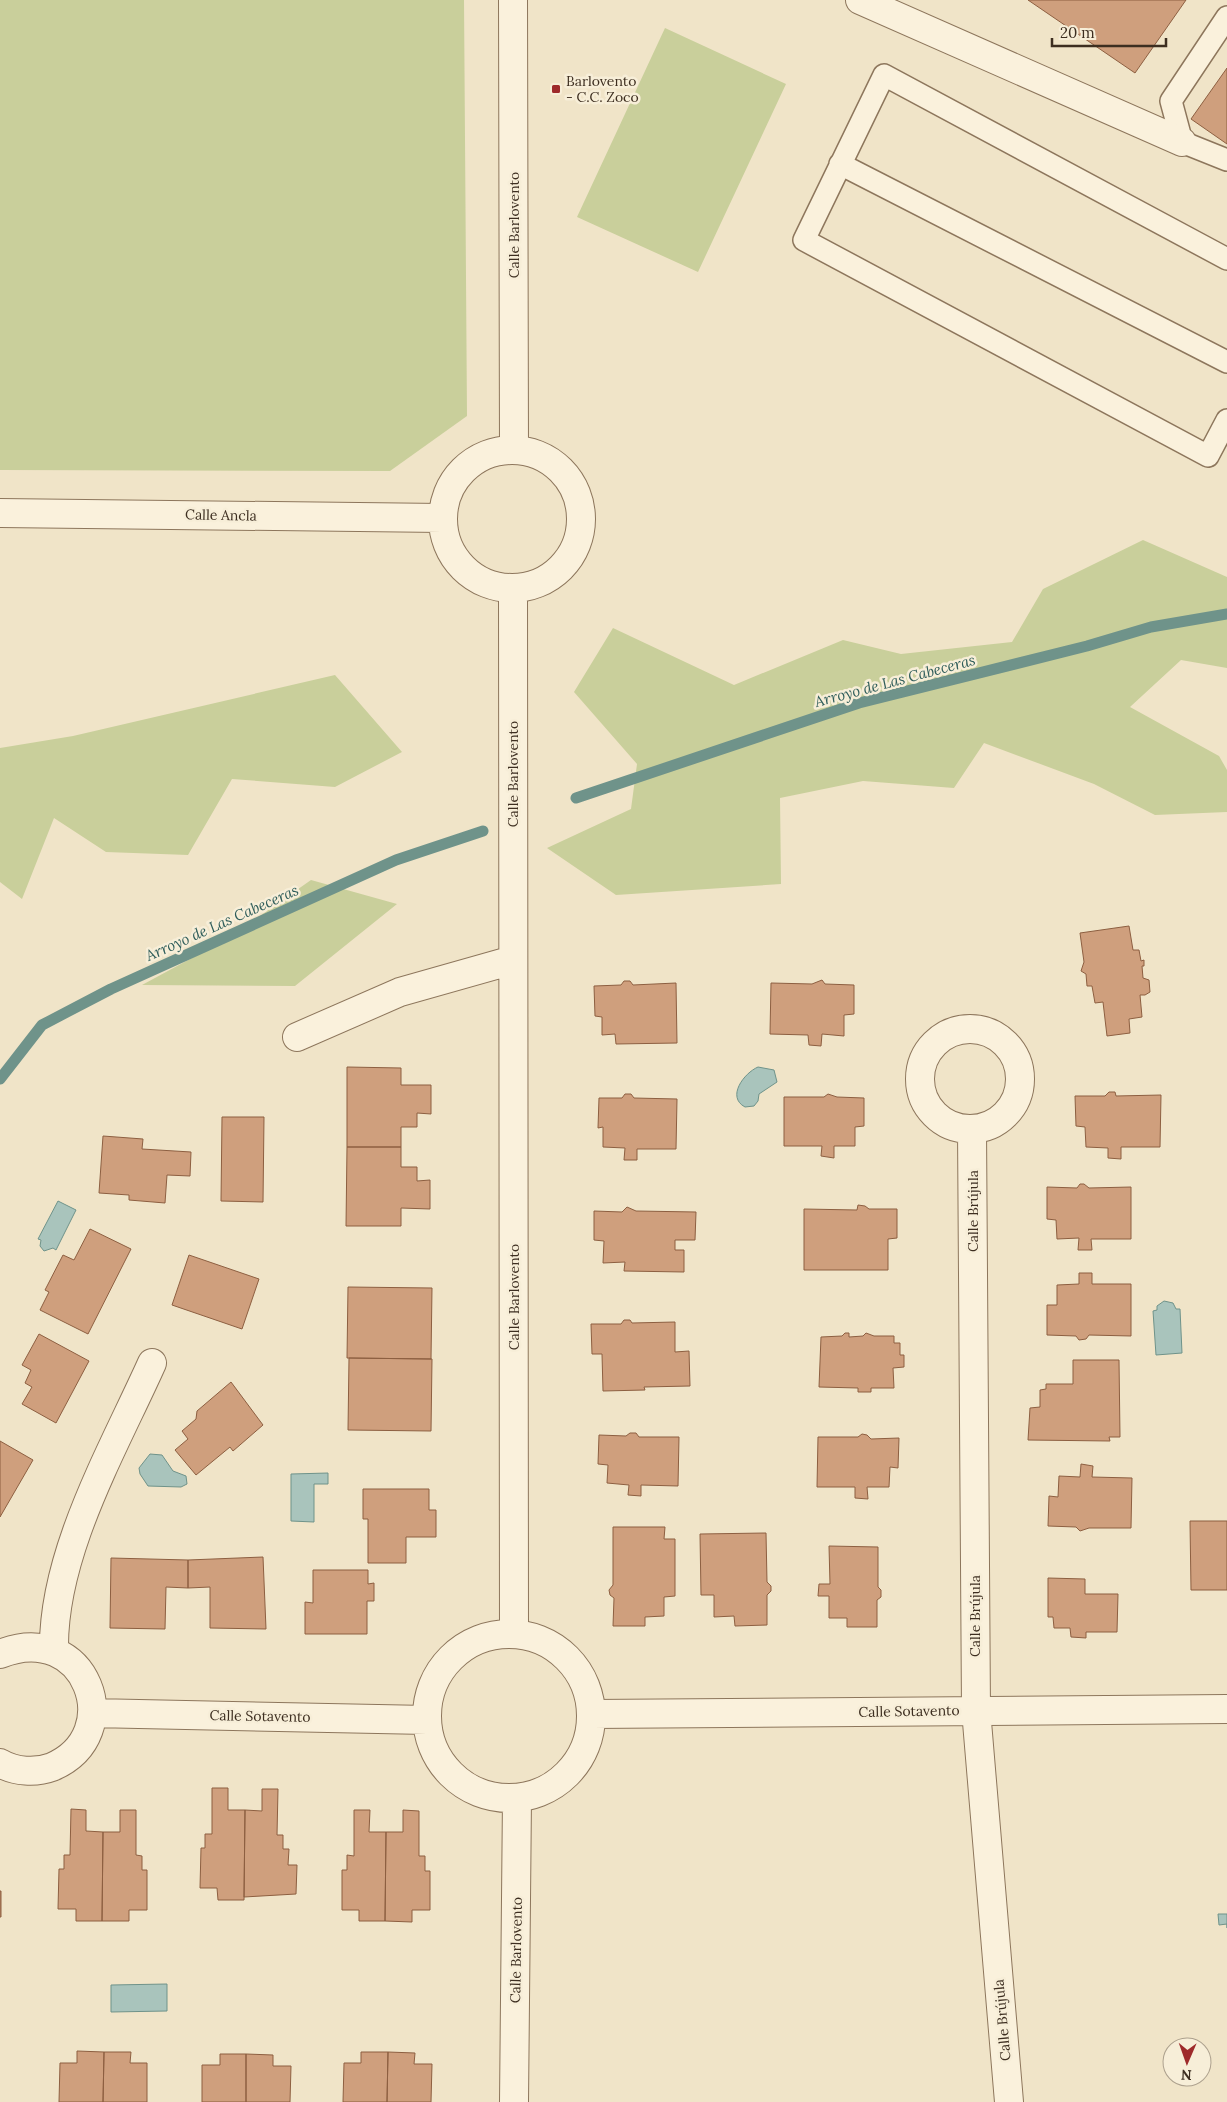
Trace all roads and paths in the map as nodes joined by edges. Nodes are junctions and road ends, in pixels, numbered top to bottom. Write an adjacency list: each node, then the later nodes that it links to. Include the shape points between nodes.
1 (514, 0): 11 (street, Calle Barlovento)
2 (860, 0): 5 (street)
3 (1227, 17): 4 (lane)
4 (1220, 43): 5 (lane, via 1171,101)
5 (1182, 142): 6 (lane)
6 (1227, 160)
7 (840, 164): 8 (lane, via 884,75); 9 (lane); 10 (lane, via 804,240 1208,456)
8 (1227, 259)
9 (1227, 362)
10 (1227, 420)
11 (514, 450): 13 (street, via 492,452 472,461 456,476 449,489); 14 (street, via 537,454 558,466 573,485 581,507 581,531 573,554 557,572 536,584)
12 (0, 514): 13 (street, Calle Ancla)
13 (442, 518): 14 (street, via 445,540 455,560 470,575 491,585)
14 (513, 588): 15 (street, Calle Barlovento)
15 (513, 960): 16 (street, via 400,992); 19 (street, Calle Barlovento)
16 (297, 1037)
17 (972, 1129): 23 (street, Calle Brújula)
18 (152, 1363): 20 (street, via 80,1520 65,1568 53,1625)
19 (514, 1634): 25 (street, via 538,1639 576,1668 587,1690); 26 (street, via 487,1637 462,1649 442,1668 430,1692)
20 (54, 1651): 21 (street, via 35,1646 15,1648); 24 (street, via 71,1661 83,1676 91,1694)
21 (0, 1654)
22 (1227, 1709): 23 (street, Calle Sotavento)
23 (976, 1710): 25 (street, Calle Sotavento); 30 (street, Calle Brújula)
24 (92, 1713): 26 (street, Calle Sotavento); 27 (street, via 88,1732 78,1749 63,1762 45,1769 26,1771)
25 (592, 1714): 28 (street, via 588,1739 578,1761 562,1779 541,1792)
26 (427, 1720): 28 (street, via 432,1746 446,1769 466,1786 482,1793)
27 (0, 1763)
28 (517, 1798): 29 (street, Calle Barlovento)
29 (514, 2102)
30 (1009, 2102)

